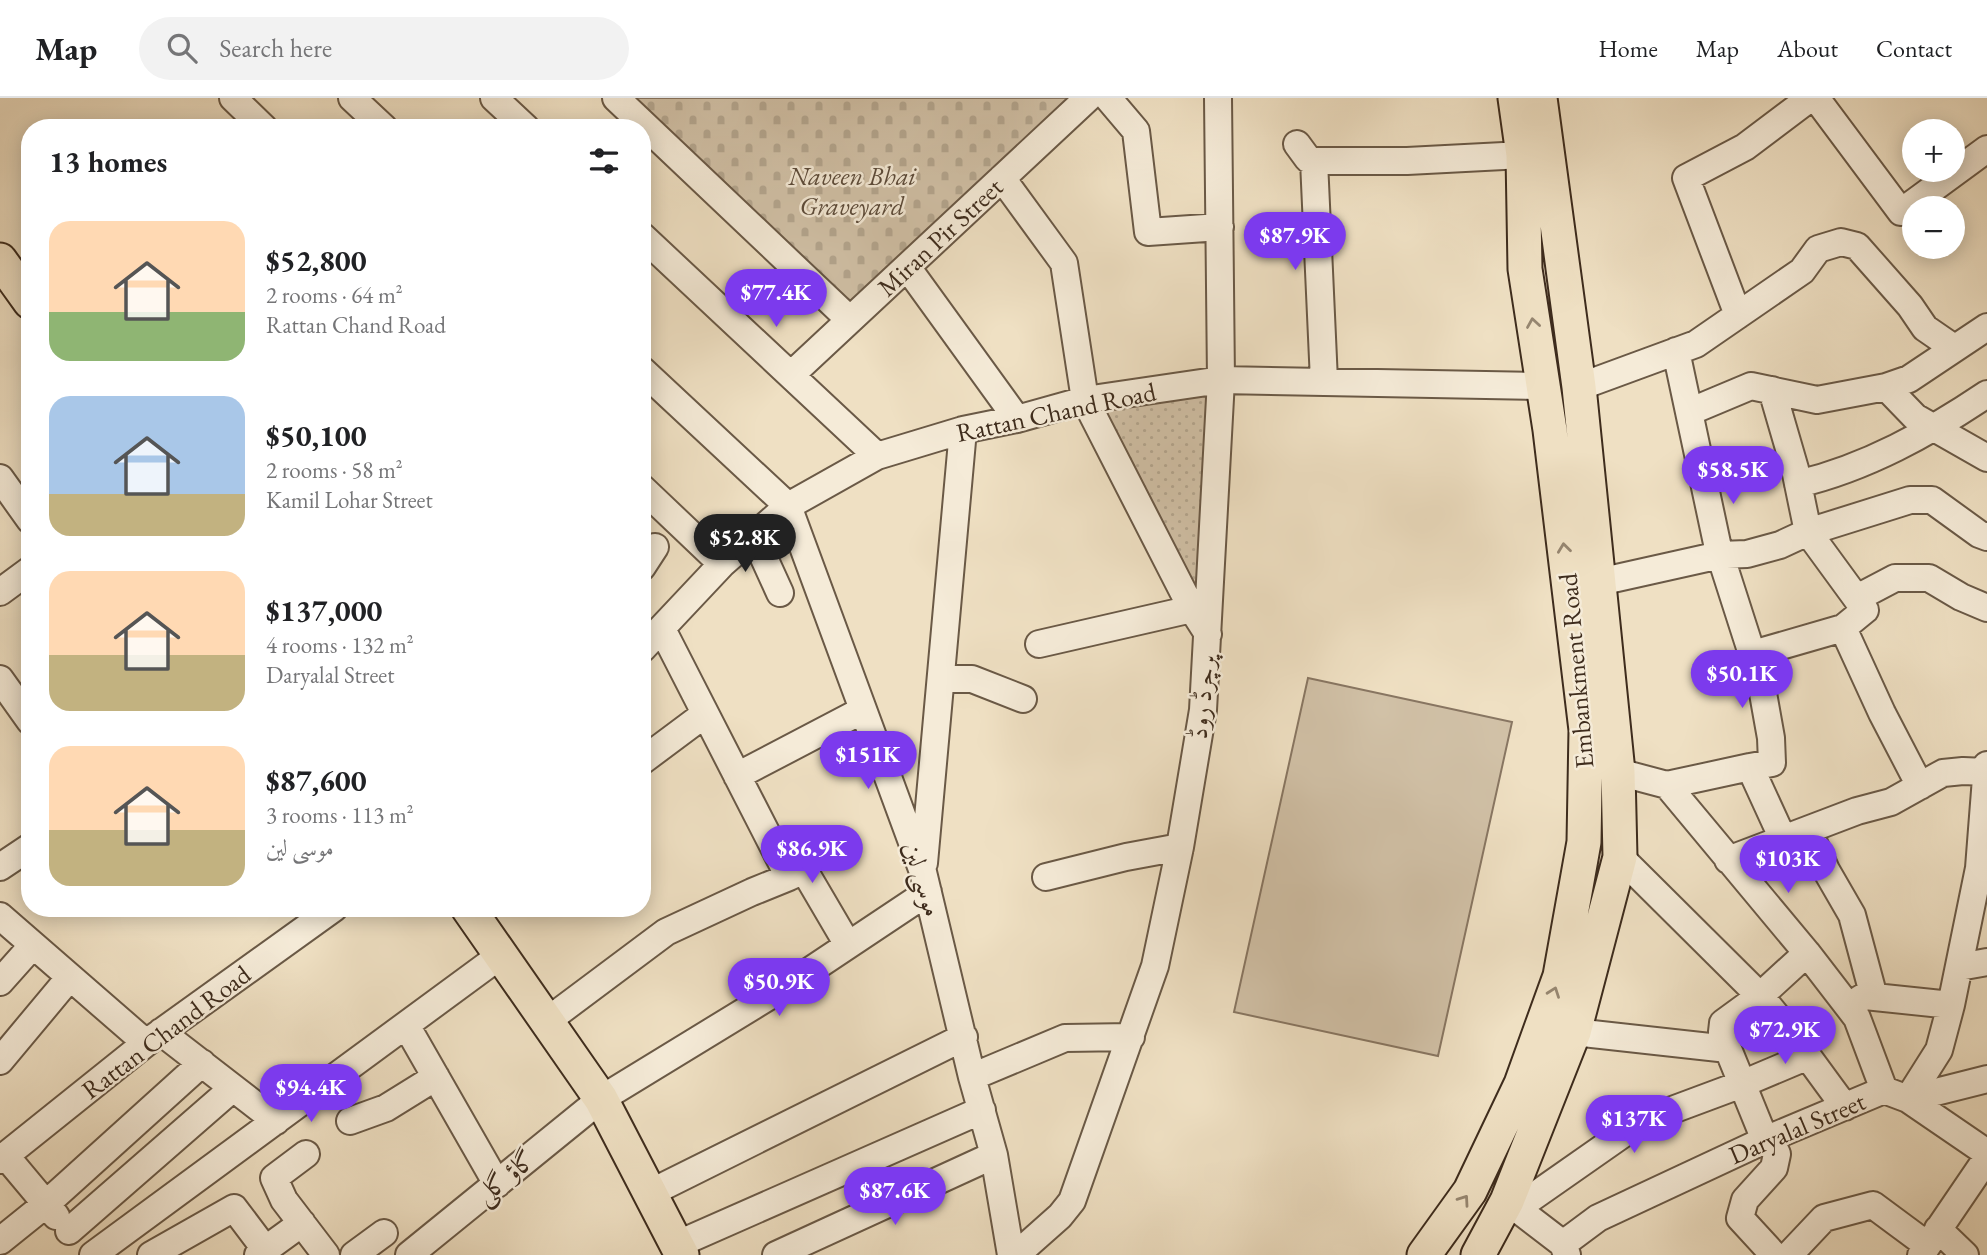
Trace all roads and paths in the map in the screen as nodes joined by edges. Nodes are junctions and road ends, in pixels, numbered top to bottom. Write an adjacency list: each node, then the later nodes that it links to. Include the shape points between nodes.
1 (233, 98): 12 (street)
2 (352, 98): 13 (street)
3 (494, 98): 14 (street)
4 (615, 98): 15 (street)
5 (1088, 98): 19 (street, Miran Pir Street)
6 (1108, 98): 20 (street, via 1136,131 1148,232)
7 (1218, 98): 20 (street, پرچرڈ روڈ)
8 (1515, 98): 18 (main road, Embankment Road)
9 (1540, 98): 35 (main road, Embankment Road)
10 (1810, 98): 25 (street, via 1745,147 1686,178)
11 (1816, 98): 17 (street, via 1901,212)
12 (255, 119)
13 (374, 119)
14 (516, 119)
15 (637, 119)
16 (651, 132): 26 (street)
17 (1987, 149)
18 (1523, 155): 33 (street, via 1407,161 1305,153); 34 (main road, Embankment Road, one-way to 18, via 1525,269)
19 (1002, 178): 23 (street, Miran Pir Street); 39 (street, via 1064,263)
20 (1220, 227): 32 (street, پرچرڈ روڈ)
21 (651, 244): 30 (street)
22 (0, 260): 24 (main road)
23 (907, 267): 26 (street, Miran Pir Street); 41 (street)
24 (21, 289)
25 (1738, 315): 28 (street, via 1802,271 1818,249 1841,243 1857,246 1925,328); 29 (street, via 1696,344)
26 (850, 320): 30 (street, Miran Pir Street)
27 (1987, 327): 28 (street)
28 (1954, 348): 36 (street, via 1909,379)
29 (1676, 351): 35 (street); 40 (street)
30 (791, 375): 44 (street)
31 (651, 378): 49 (street, موسی لین)
32 (1222, 380): 33 (street, Rattan Chand Road); 39 (street, Rattan Chand Road); 63 (street, پرچرڈ روڈ)
33 (1324, 381): 34 (street, Rattan Chand Road)
34 (1544, 386): 152 (main road, Embankment Road, one-way to 34, via 1470,1191 1521,1084 1560,976 1584,842 1586,730)
35 (1579, 387): 56 (main road, Embankment Road)
36 (1886, 387): 37 (street, via 1817,400); 42 (street, via 1915,417)
37 (1772, 390): 40 (street, via 1751,386); 47 (street)
38 (1987, 394): 42 (street)
39 (1085, 400): 41 (street, Rattan Chand Road); 60 (street)
40 (1689, 412): 54 (street)
41 (1017, 419): 43 (street, Rattan Chand Road)
42 (1933, 428): 45 (street); 47 (street, via 1901,446)
43 (963, 430): 44 (street, Rattan Chand Road); 68 (street)
44 (877, 456): 49 (street, Rattan Chand Road)
45 (1987, 458)
46 (0, 478): 50 (street)
47 (1798, 484): 51 (street)
48 (651, 497): 55 (street)
49 (788, 506): 52 (street, Rattan Chand Road); 71 (street, موسی لین)
50 (21, 507)
51 (1808, 532): 53 (street, via 1910,500 1932,500); 54 (street, via 1747,554); 58 (street)
52 (754, 536): 55 (street, Rattan Chand Road); 57 (street)
53 (1987, 537)
54 (1720, 555): 56 (street); 66 (street)
55 (722, 564): 62 (street, Rattan Chand Road)
56 (1599, 582): 76 (main road, Embankment Road)
57 (780, 593)
58 (1857, 598): 59 (street, via 1895,578 1928,578); 61 (street, via 1865,610)
59 (1987, 608)
60 (1192, 609): 63 (street); 65 (street)
61 (1843, 628): 66 (street); 80 (street)
62 (662, 629): 64 (street, Rattan Chand Road); 72 (street)
63 (1208, 635): 83 (street, پرچرڈ روڈ, via 1203,710)
64 (651, 640)
65 (1039, 644)
66 (1755, 661): 75 (street, via 1772,763)
67 (0, 679): 70 (street)
68 (941, 679): 69 (street, via 972,679); 90 (street)
69 (1023, 699)
70 (21, 708)
71 (863, 710): 78 (street); 90 (street, موسی لین)
72 (705, 714): 73 (street); 78 (street)
73 (651, 754)
74 (1987, 765): 77 (street)
75 (1750, 767): 79 (street); 82 (street)
76 (1618, 772): 79 (street); 85 (main road, Embankment Road)
77 (1986, 772): 80 (street, via 1943,773); 81 (street)
78 (737, 776): 88 (street)
79 (1667, 785): 86 (street)
80 (1920, 786): 82 (street, via 1891,802)
81 (1985, 811): 99 (street)
82 (1796, 835): 86 (street); 103 (street, via 1826,870 1852,915)
83 (1180, 847): 89 (street); 111 (street, پرچرڈ روڈ, via 1154,966)
84 (21, 853): 87 (street)
85 (1620, 857): 102 (street); 108 (main road, Embankment Road)
86 (1728, 860): 96 (street)
87 (0, 867)
88 (789, 877): 95 (street, via 804,870); 106 (street, via 666,932)
89 (1046, 877)
90 (926, 882): 95 (street, گاؤ گلی); 110 (street, موسی لین)
91 (0, 916): 94 (street)
92 (321, 917): 109 (street, Rattan Chand Road)
93 (474, 917): 97 (main road)
94 (33, 945): 100 (street); 101 (street)
95 (848, 945): 122 (street, گاؤ گلی)
96 (1807, 953): 102 (street); 105 (street)
97 (501, 955): 106 (main road); 107 (street)
98 (1987, 962): 99 (street)
99 (1959, 967): 104 (street)
100 (70, 977): 109 (street); 114 (street)
101 (0, 982)
102 (1760, 996): 112 (street, via 1723,1023); 113 (street)
103 (1874, 997): 104 (street); 105 (street, via 1865,996)
104 (1951, 1005): 121 (street, via 1939,1050)
105 (1846, 1007): 121 (street, via 1857,1018)
106 (547, 1021): 122 (main road)
107 (406, 1025): 116 (street); 125 (street)
108 (1574, 1032): 112 (street); 135 (main road, Embankment Road)
109 (153, 1037): 115 (street); 131 (street, Rattan Chand Road)
110 (964, 1037): 117 (street, موسی لین); 133 (street)
111 (1130, 1037): 117 (street, via 1065,1038); 151 (street, پرچرڈ روڈ, via 1072,1201)
112 (1728, 1049): 119 (street)
113 (1807, 1057): 119 (street); 123 (street)
114 (0, 1061)
115 (202, 1063): 120 (street); 134 (street)
116 (436, 1077): 126 (street, via 386,1108); 132 (street)
117 (972, 1077): 124 (street, موسی لین)
118 (1987, 1079): 121 (street, Daryalal Street)
119 (1742, 1084): 127 (street); 135 (street, via 1640,1122)
120 (233, 1088): 125 (street); 137 (street)
121 (1896, 1095): 123 (street, Daryalal Street); 129 (street)
122 (601, 1099): 132 (street, گاؤ گلی); 133 (main road)
123 (1845, 1107): 127 (street, Daryalal Street)
124 (982, 1110): 130 (street, موسی لین); 142 (street)
125 (276, 1121): 144 (street)
126 (349, 1121)
127 (1768, 1140): 143 (street, Daryalal Street, via 1598,1218); 154 (street, via 1777,1154 1774,1168 1745,1200 1740,1219)
128 (306, 1154): 136 (street, via 274,1178)
129 (1987, 1155): 140 (street)
130 (994, 1156): 141 (street); 151 (street, موسی لین)
131 (3, 1157): 134 (street)
132 (497, 1184): 149 (street, گاؤ گلی)
133 (650, 1193): 142 (main road)
134 (46, 1204): 137 (street); 139 (street)
135 (1512, 1205): 143 (street); 153 (main road, Embankment Road)
136 (302, 1223): 145 (street); 147 (street)
137 (69, 1231): 144 (street)
138 (384, 1233): 148 (street)
139 (0, 1241)
140 (1929, 1243): 155 (street, via 1873,1205 1824,1218); 156 (street)
141 (822, 1246): 150 (street)
142 (679, 1250)
143 (1565, 1250)
144 (104, 1252)
145 (261, 1252): 146 (street, via 234,1208)
146 (151, 1255)
147 (326, 1255)
148 (354, 1255)
149 (409, 1255)
150 (776, 1255)
151 (1014, 1255)
152 (1424, 1255)
153 (1478, 1255)
154 (1774, 1255)
155 (1788, 1255)
156 (1965, 1255)

